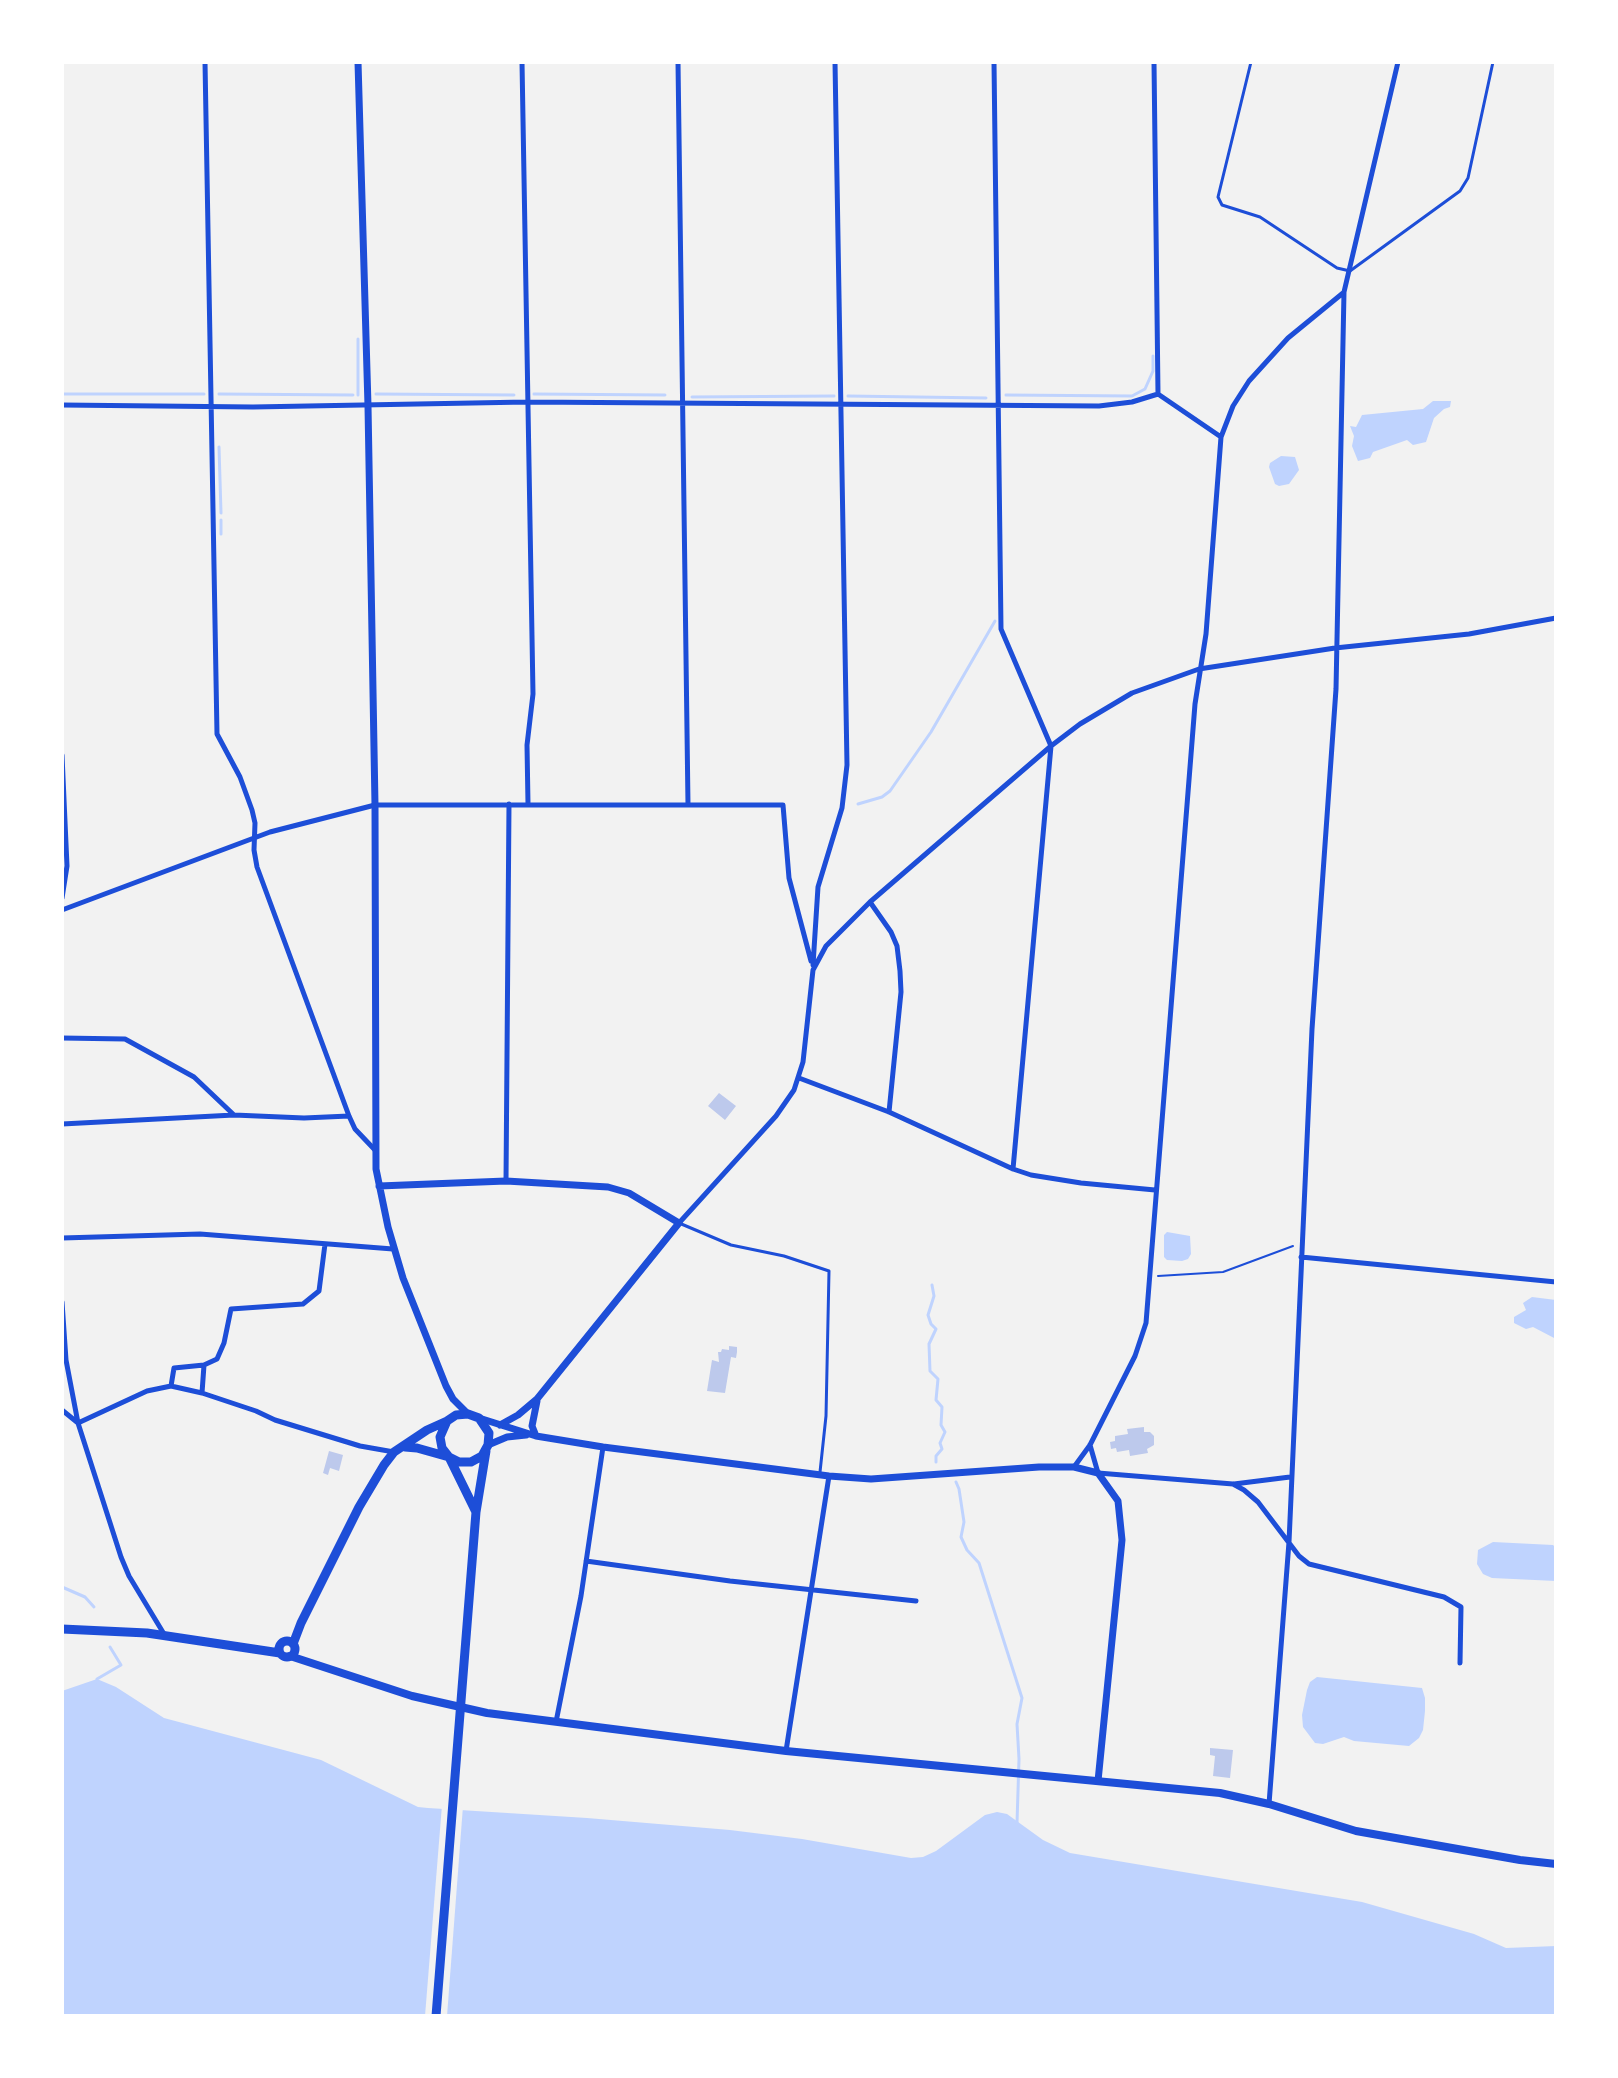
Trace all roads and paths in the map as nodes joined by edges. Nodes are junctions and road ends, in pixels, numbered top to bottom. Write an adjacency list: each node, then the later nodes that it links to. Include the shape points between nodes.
1 (205, 62): 15 (street)
2 (358, 62): 20 (street)
3 (522, 62): 14 (street)
4 (678, 62): 16 (street)
5 (835, 62): 18 (street)
6 (994, 62): 19 (street)
7 (1154, 62): 13 (street)
8 (1251, 62): 11 (lane, via 1218,197 1222,205 1260,217 1337,268)
9 (1398, 62): 11 (street)
10 (1493, 62): 11 (lane, via 1468,178 1460,191)
11 (1350, 271): 12 (street)
12 (1344, 292): 21 (street, via 1288,338 1249,381); 23 (street)
13 (1158, 394): 19 (street, via 1099,406); 21 (street)
14 (527, 402): 16 (street); 20 (street); 28 (street, via 533,694)
15 (211, 404): 17 (street); 20 (street); 31 (street, via 216,726 240,777)
16 (682, 404): 18 (street); 30 (street)
17 (62, 405)
18 (840, 405): 19 (street); 35 (street, via 847,765 842,808 818,887)
19 (1000, 405): 25 (street, via 1001,629)
20 (368, 406): 29 (street)
21 (1221, 437): 24 (street)
22 (1556, 618): 23 (street, via 1469,634)
23 (1335, 648): 24 (street); 52 (street)
24 (1199, 669): 25 (street, via 1110,704); 46 (street)
25 (1051, 746): 33 (street); 43 (street)
26 (62, 755): 32 (street, via 67,866)
27 (509, 804): 28 (street); 29 (street); 44 (street)
28 (528, 804): 30 (street)
29 (375, 805): 31 (street); 42 (street)
30 (688, 805): 35 (street, via 783,805 789,878)
31 (255, 837): 34 (street); 40 (street, via 257,867)
32 (62, 898)
33 (870, 902): 35 (street, via 838,931); 38 (street, via 891,932 900,971)
34 (62, 910)
35 (813, 970): 37 (street)
36 (62, 1038): 39 (street, via 125,1039 194,1077)
37 (799, 1078): 38 (street); 47 (street, via 776,1116)
38 (889, 1112): 43 (street)
39 (234, 1115): 40 (street); 41 (street)
40 (349, 1116): 42 (street)
41 (62, 1124)
42 (375, 1151): 45 (street)
43 (1013, 1169): 46 (street)
44 (506, 1181): 45 (street); 47 (street, via 608,1187 647,1202)
45 (379, 1186): 51 (street)
46 (1155, 1190): 53 (street)
47 (679, 1223): 60 (street); 75 (lane, via 731,1245 829,1271)
48 (62, 1238): 49 (street, via 176,1233)
49 (325, 1244): 51 (street); 56 (street, via 319,1291 303,1304 231,1309 221,1352)
50 (1293, 1246): 53 (path, via 1223,1272)
51 (393, 1249): 58 (street)
52 (1301, 1257): 54 (street); 76 (street)
53 (1149, 1275): 68 (street, via 1146,1323 1135,1356)
54 (1556, 1282)
55 (62, 1302): 65 (street)
56 (204, 1365): 57 (street, via 174,1368); 59 (street)
57 (171, 1386): 59 (street); 65 (street, via 147,1391)
58 (446, 1386): 62 (street); 64 (street)
59 (202, 1393): 71 (street, via 360,1446)
60 (537, 1399): 66 (street); 67 (street, via 532,1426)
61 (62, 1410): 65 (street)
62 (468, 1414): 63 (main road); 64 (main road)
63 (479, 1418): 66 (street); 70 (main road, via 489,1433)
64 (449, 1420): 71 (main road); 72 (main road, via 440,1437)
65 (78, 1423): 84 (street, via 121,1557)
66 (500, 1425): 67 (street)
67 (536, 1436): 69 (street); 70 (street, via 507,1437)
68 (1090, 1445): 73 (street); 74 (street)
69 (603, 1447): 75 (street); 80 (street)
70 (487, 1448): 72 (main road, via 471,1462); 78 (main road)
71 (399, 1449): 72 (main road); 85 (main road, via 359,1507)
72 (449, 1457): 78 (main road)
73 (1074, 1467): 74 (street); 75 (street, via 871,1479)
74 (1098, 1473): 77 (street); 89 (street, via 1118,1501 1122,1525)
75 (824, 1476): 81 (street)
76 (1290, 1476): 77 (street); 79 (street)
77 (1233, 1484): 79 (street, via 1258,1502)
78 (476, 1512): 92 (main road)
79 (1289, 1542): 86 (street, via 1309,1564 1444,1597 1461,1607); 90 (street)
80 (586, 1561): 81 (street); 87 (street)
81 (812, 1589): 82 (street); 88 (street)
82 (916, 1601)
83 (62, 1629): 84 (main road)
84 (164, 1635): 85 (main road, via 258,1649)
85 (286, 1647): 87 (main road, via 443,1705)
86 (1460, 1663)
87 (556, 1723): 88 (main road)
88 (786, 1751): 89 (main road)
89 (1098, 1781): 90 (main road, via 1198,1790)
90 (1269, 1804): 91 (main road, via 1356,1831)
91 (1556, 1864)
92 (436, 2016)

